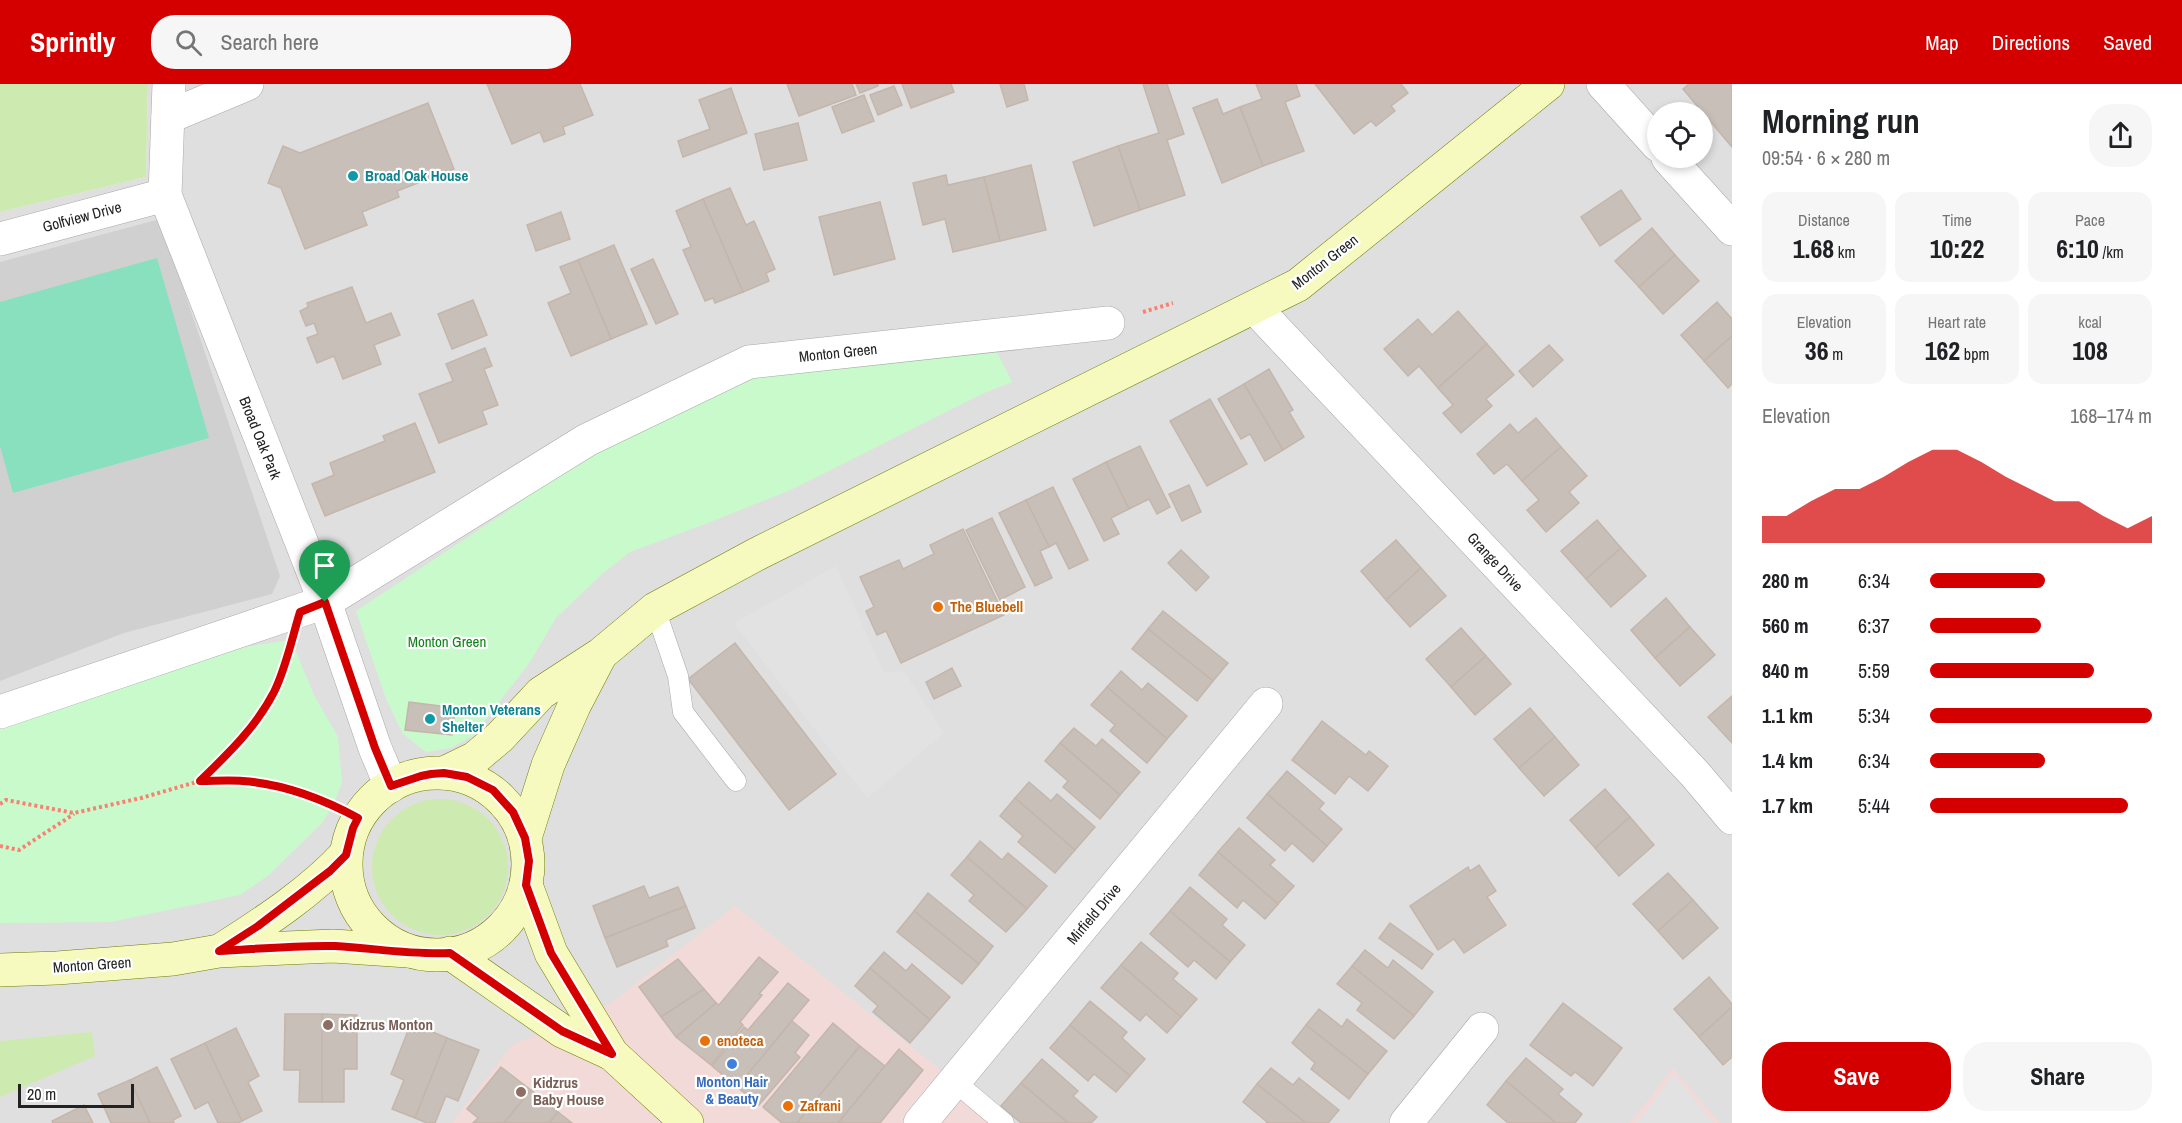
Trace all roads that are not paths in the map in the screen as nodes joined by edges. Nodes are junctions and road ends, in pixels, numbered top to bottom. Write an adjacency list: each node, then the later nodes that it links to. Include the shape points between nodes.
1 (169, 84): 5 (street, Broad Oak Park)
2 (247, 84): 5 (street)
3 (1548, 84): 11 (main road, Monton Green, via 1298,285)
4 (1603, 84): 6 (street)
5 (168, 117): 8 (street, Broad Oak Park)
6 (1647, 134)
7 (1677, 168): 9 (street)
8 (165, 195): 10 (street, Golfview Drive); 13 (street, Broad Oak Park)
9 (1732, 229)
10 (0, 239)
11 (1255, 308): 14 (main road, Monton Green, via 757,554); 21 (street, Grange Drive, via 1687,765)
12 (1108, 323): 13 (street, Monton Green, via 749,362 587,440)
13 (313, 607): 17 (street, Monton Green); 20 (street, Broad Oak Park)
14 (655, 609): 15 (main road, Monton Green); 19 (lane, via 678,676 683,712)
15 (601, 654): 18 (main road, Monton Green, via 541,693 475,758); 22 (main road, Monton Green, via 548,765)
16 (1266, 704): 31 (street, Mirfield Drive)
17 (0, 712)
18 (444, 773): 20 (main road); 22 (main road, via 467,777 493,790 513,812)
19 (736, 781)
20 (391, 786): 23 (main road, via 364,808 353,828)
21 (1732, 818)
22 (525, 838): 24 (main road, via 529,861)
23 (346, 855): 25 (main road, Monton Green, via 258,926); 26 (main road, via 349,885 361,914 383,937)
24 (526, 885): 27 (main road, via 516,910 499,931 476,946); 30 (main road, via 551,953)
25 (219, 951): 26 (main road, Monton Green, via 333,946); 28 (main road, Monton Green, via 173,959)
26 (411, 951): 27 (main road)
27 (450, 953): 30 (main road, via 562,1031)
28 (0, 970)
29 (1482, 1029): 35 (street)
30 (612, 1054): 32 (main road)
31 (954, 1081): 33 (street, Mirfield Drive); 34 (lane)
32 (684, 1122)
33 (920, 1123)
34 (1004, 1123)
35 (1406, 1123)

